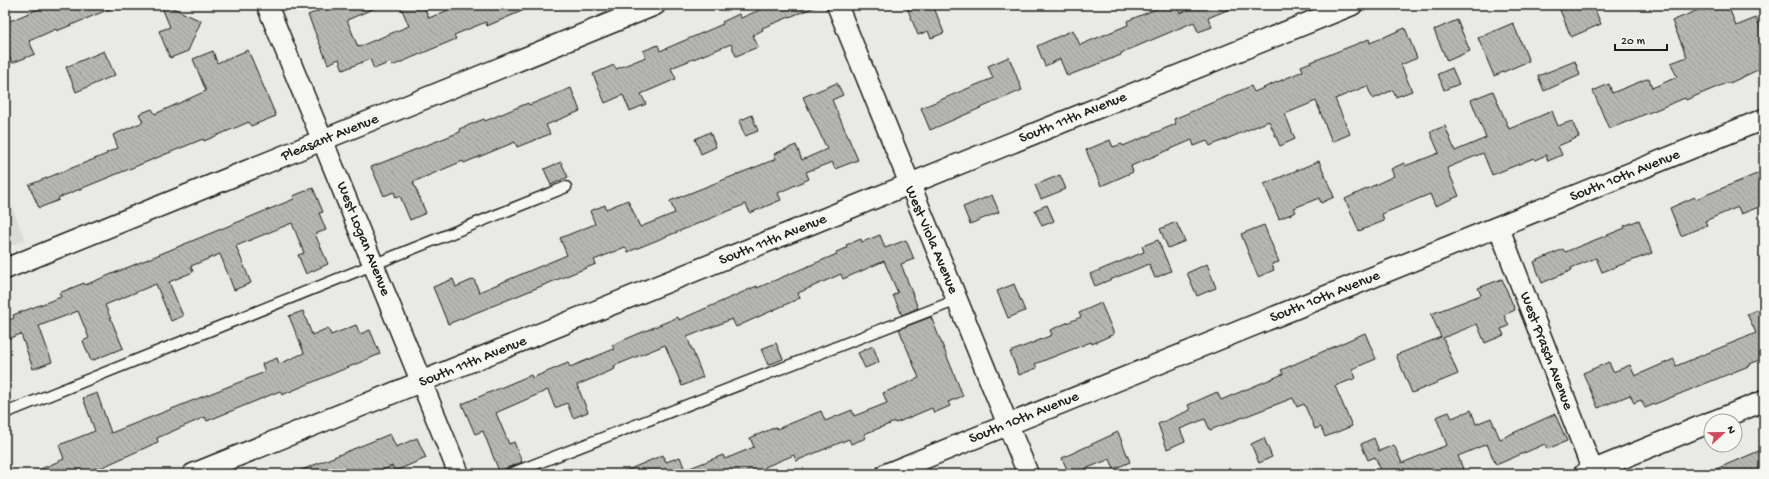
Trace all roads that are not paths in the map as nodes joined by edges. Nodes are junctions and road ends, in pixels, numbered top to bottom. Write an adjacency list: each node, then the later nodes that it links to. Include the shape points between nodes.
1 (267, 5): 6 (street, West Logan Avenue)
2 (655, 5): 6 (street, Pleasant Avenue)
3 (836, 5): 7 (street, West Viola Avenue)
4 (1352, 5): 7 (street, South 11th Avenue)
5 (1764, 119): 9 (street, South 10th Avenue)
6 (324, 140): 10 (street, West Logan Avenue); 11 (street, Pleasant Avenue)
7 (908, 185): 12 (street, West Viola Avenue); 13 (street, South 11th Avenue)
8 (566, 187): 10 (lane)
9 (1499, 228): 17 (street, South 10th Avenue); 19 (street, West Prasch Avenue)
10 (374, 265): 13 (street, West Logan Avenue); 15 (lane)
11 (5, 269)
12 (956, 300): 17 (street, West Viola Avenue); 22 (lane)
13 (421, 383): 20 (street, South 11th Avenue); 21 (street, West Logan Avenue)
14 (1764, 400): 16 (street)
15 (5, 413)
16 (1733, 413)
17 (1008, 424): 23 (street, South 10th Avenue); 24 (street, West Viola Avenue)
18 (1703, 425): 19 (street)
19 (1590, 473)
20 (193, 474)
21 (459, 474)
22 (510, 474)
23 (886, 474)
24 (1028, 474)

